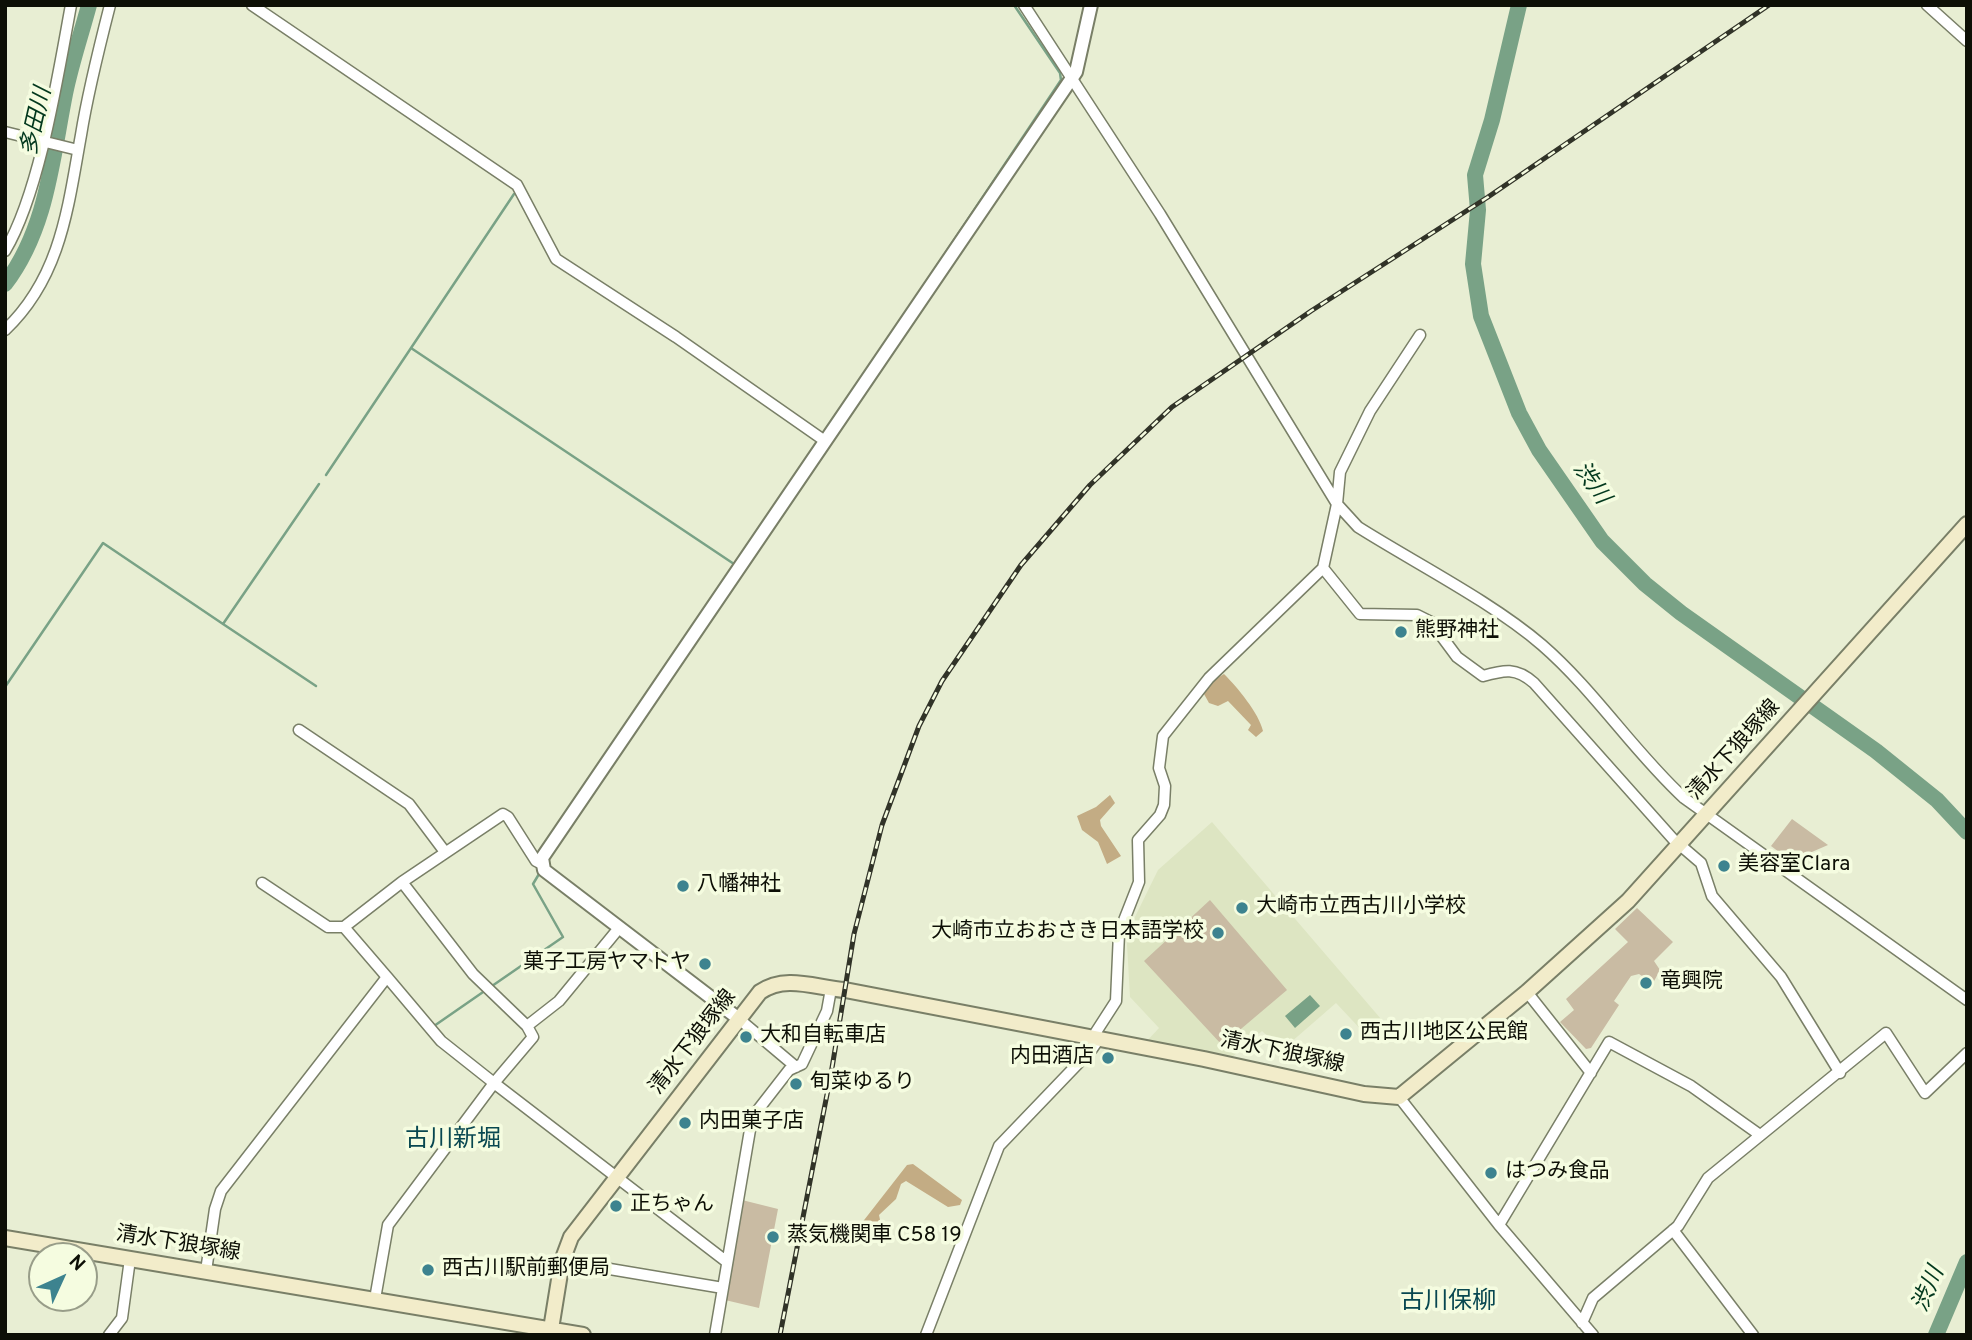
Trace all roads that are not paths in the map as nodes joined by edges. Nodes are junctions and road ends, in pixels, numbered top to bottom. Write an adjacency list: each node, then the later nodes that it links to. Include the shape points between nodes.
1 (71, 5): 10 (street)
2 (110, 5): 11 (street)
3 (252, 5): 15 (street, via 517,185 556,259)
4 (1024, 5): 8 (street)
5 (1091, 5): 8 (street)
6 (1927, 5): 7 (street)
7 (1967, 41)
8 (1072, 77): 15 (street); 16 (street)
9 (5, 132): 10 (street)
10 (44, 140): 11 (street); 12 (street, via 21,218)
11 (76, 150): 13 (street, via 63,231 50,267 41,286)
12 (5, 251)
13 (5, 330)
14 (1420, 335): 16 (street, via 1370,411 1340,472)
15 (825, 441): 23 (street)
16 (1338, 504): 18 (street); 20 (street, via 1358,527 1542,645 1654,770)
17 (1967, 524): 20 (main road, 清水下狼塚線)
18 (1322, 568): 21 (street, via 1360,614 1417,615 1431,622 1457,657 1483,676 1504,670 1522,672); 34 (street, via 1209,678 1163,736 1159,768 1165,786 1164,805 1138,839 1139,882 1119,933 1116,1001 1096,1032)
19 (299, 730): 22 (street, via 410,804)
20 (1706, 816): 21 (main road, 清水下狼塚線); 31 (street)
21 (1679, 843): 30 (main road, 清水下狼塚線, via 1628,901); 38 (street, via 1701,863 1712,896 1781,976)
22 (445, 852): 23 (street, via 503,814); 24 (street)
23 (542, 864): 27 (street)
24 (402, 882): 26 (street); 33 (street, via 488,990)
25 (262, 883): 26 (street, via 328,927)
26 (344, 927): 28 (street)
27 (619, 928): 32 (street); 33 (street, via 559,1001)
28 (387, 977): 39 (street, via 441,1041); 49 (street, via 221,1191)
29 (831, 989): 32 (main road, 清水下狼塚線, via 792,982 773,984 760,992); 34 (main road, 清水下狼塚線); 36 (street, via 822,1022 802,1065)
30 (1527, 992): 37 (street); 40 (main road, 清水下狼塚線)
31 (1967, 1000)
32 (739, 1019): 36 (street); 42 (main road, 清水下狼塚線)
33 (527, 1026): 39 (street, via 533,1037)
34 (1099, 1039): 40 (main road, 清水下狼塚線, via 1364,1094); 57 (street, via 999,1146)
35 (1967, 1053): 38 (street, via 1925,1093 1886,1032)
36 (796, 1067): 48 (street, via 754,1115)
37 (1591, 1073): 41 (street, via 1609,1042 1691,1086); 43 (street)
38 (1840, 1073): 41 (street)
39 (494, 1083): 42 (street); 51 (street, via 388,1225)
40 (1399, 1097): 43 (street)
41 (1760, 1135): 44 (street, via 1708,1178)
42 (617, 1177): 47 (main road, 清水下狼塚線, via 571,1237); 48 (street)
43 (1499, 1225): 52 (street)
44 (1673, 1230): 52 (street, via 1592,1298); 59 (street)
45 (5, 1238): 46 (main road, 清水下狼塚線)
46 (130, 1259): 49 (main road, 清水下狼塚線); 54 (street, via 122,1318)
47 (562, 1261): 50 (street); 53 (main road, 清水下狼塚線)
48 (727, 1262): 50 (street)
49 (206, 1271): 51 (main road, 清水下狼塚線)
50 (723, 1288): 56 (street)
51 (375, 1299): 53 (main road, 清水下狼塚線)
52 (1582, 1323): 58 (street)
53 (550, 1332): 55 (main road, 清水下狼塚線)
54 (109, 1335)
55 (583, 1335)
56 (715, 1335)
57 (926, 1335)
58 (1592, 1335)
59 (1753, 1335)

